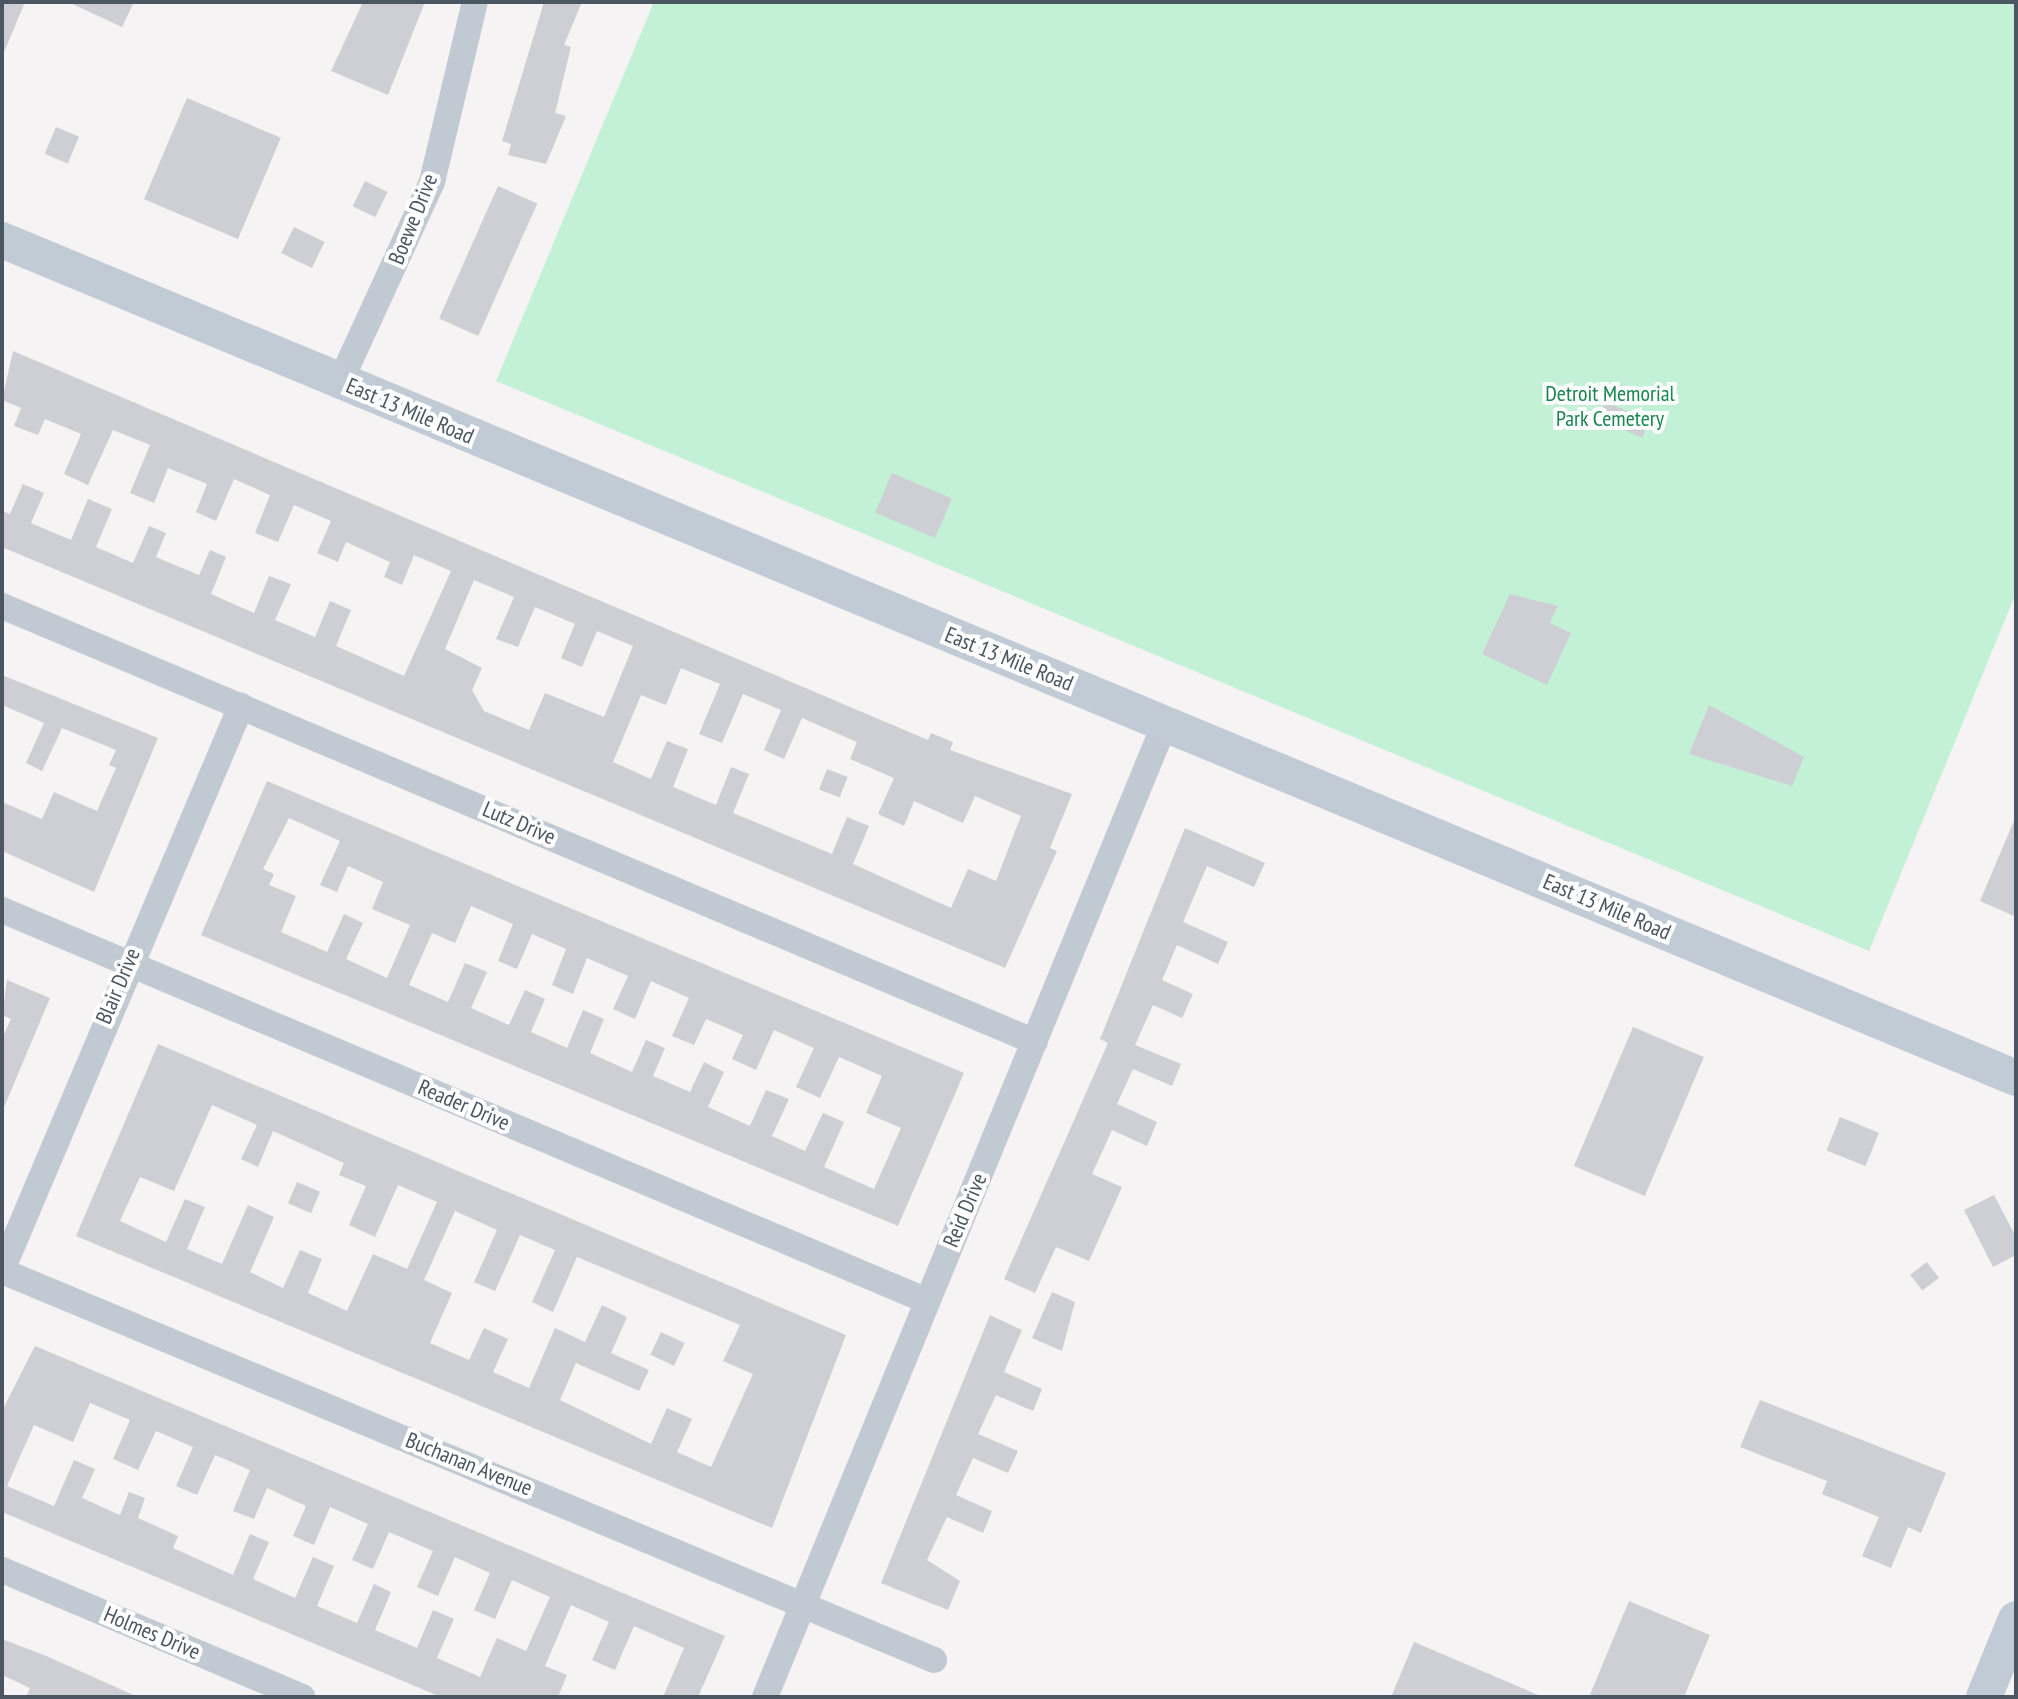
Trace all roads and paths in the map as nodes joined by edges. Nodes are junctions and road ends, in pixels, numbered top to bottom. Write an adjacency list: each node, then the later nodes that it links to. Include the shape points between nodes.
1 (475, 2): 3 (street, Boewe Drive, via 432,182)
2 (2, 240): 3 (main road, East 13 Mile Road)
3 (340, 382): 6 (main road, East 13 Mile Road)
4 (2, 606): 5 (street, Lutz Drive)
5 (241, 706): 8 (street, Blair Drive); 9 (street, Lutz Drive)
6 (1165, 723): 9 (street, Reid Drive); 10 (main road, East 13 Mile Road)
7 (2, 910): 8 (street, Reader Drive)
8 (127, 963): 11 (street, Blair Drive); 12 (street, Reader Drive)
9 (1035, 1042): 12 (street, Reid Drive)
10 (2016, 1078)
11 (2, 1271): 14 (street, Buchanan Avenue)
12 (927, 1301): 14 (street, Reid Drive)
13 (2, 1570): 17 (street, Holmes Drive)
14 (802, 1601): 16 (street, Buchanan Avenue); 18 (street, Reid Drive)
15 (2016, 1619): 19 (main road)
16 (934, 1660)
17 (302, 1697)
18 (765, 1697)
19 (1984, 1697)

